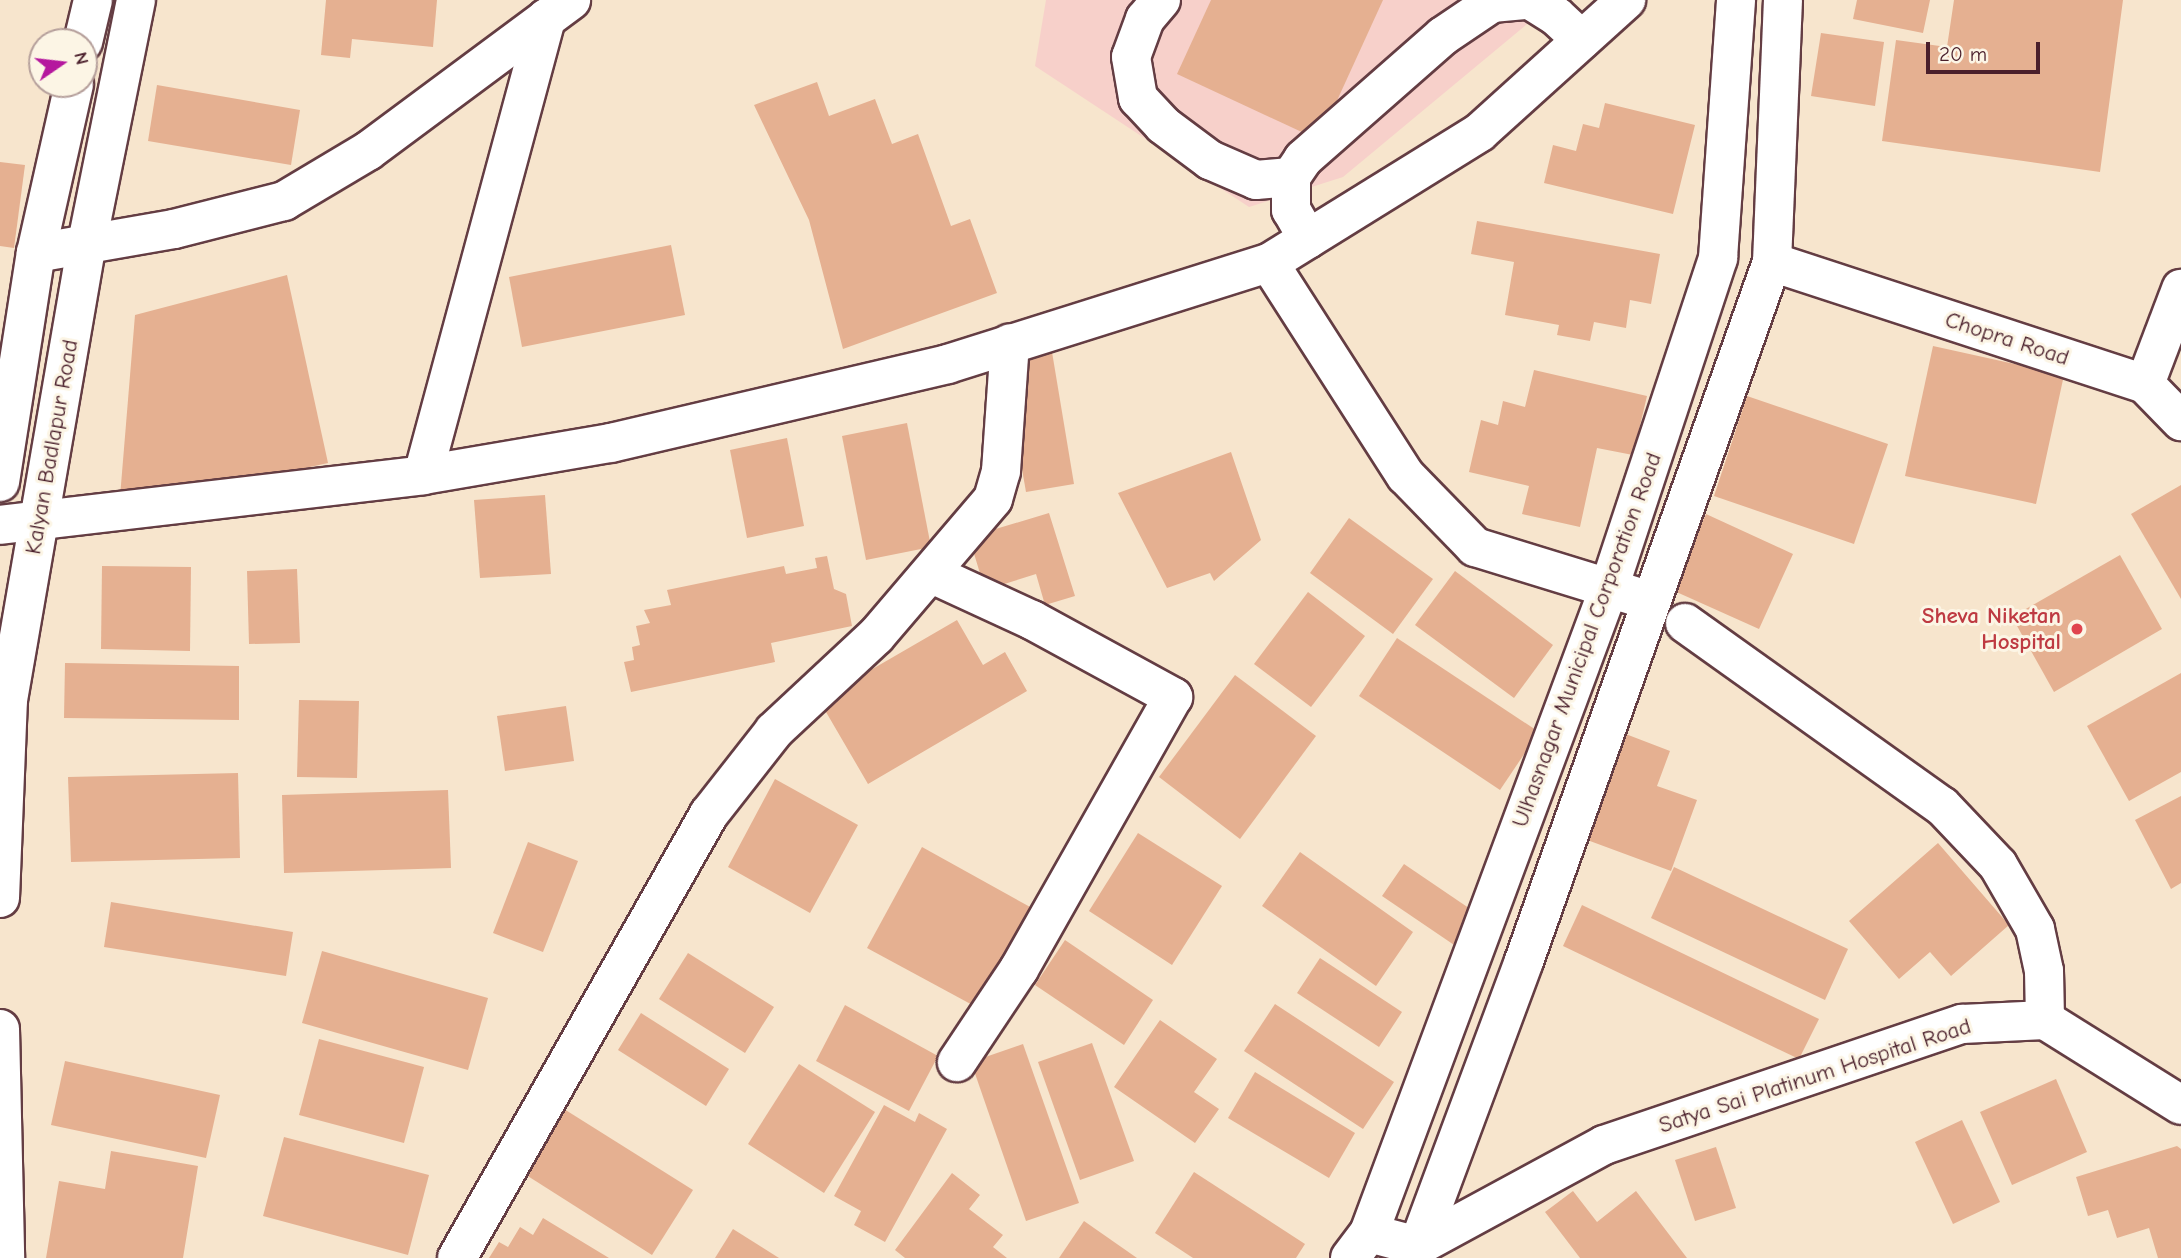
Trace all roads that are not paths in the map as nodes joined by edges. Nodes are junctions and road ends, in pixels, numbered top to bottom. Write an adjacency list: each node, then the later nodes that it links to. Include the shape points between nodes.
1 (93, 0): 9 (street)
2 (136, 0): 13 (street, Kalyan Badlapur Road)
3 (1161, 0): 11 (street, via 1145,19 1131,57 1138,98 1163,125 1210,160 1255,180)
4 (1626, 0): 8 (street)
5 (1736, 0): 26 (street, Ulhasnagar Municipal Corporation Road, via 1718,258)
6 (1783, 0): 15 (street, Ulhasnagar Municipal Corporation Road)
7 (558, 9): 13 (street, via 368,151 284,201 174,229); 21 (street)
8 (1570, 19): 11 (street, via 1531,0 1492,3 1443,36 1303,159); 12 (street, via 1480,132)
9 (86, 28)
10 (71, 98): 14 (street, Kalyan Badlapur Road)
11 (1291, 177): 12 (street, via 1291,209)
12 (1308, 239): 16 (street)
13 (87, 243): 14 (street); 23 (street, Kalyan Badlapur Road)
14 (36, 253): 22 (street, Kalyan Badlapur Road)
15 (1772, 262): 19 (street, Chopra Road); 27 (street, Ulhasnagar Municipal Corporation Road)
16 (1269, 263): 18 (street); 26 (street, via 1406,476 1475,547)
17 (2181, 289): 19 (street)
18 (1010, 343): 21 (street, via 948,364 611,443); 25 (street, via 1001,471 993,499)
19 (2144, 384): 20 (street)
20 (2181, 421)
21 (423, 475): 23 (street)
22 (0, 482)
23 (39, 522): 24 (street); 29 (street, Kalyan Badlapur Road, via 8,700)
24 (0, 525)
25 (932, 574): 32 (street, via 1032,620 1173,697 1019,969); 37 (street, via 876,636 774,731 709,814)
26 (1609, 588): 27 (street); 34 (street, Ulhasnagar Municipal Corporation Road)
27 (1650, 601): 35 (street, Ulhasnagar Municipal Corporation Road, via 1524,961)
28 (1685, 623): 30 (street, via 1942,806 1998,865 2035,929 2044,971)
29 (0, 898)
30 (2045, 1020): 33 (street); 35 (street, Satya Sai Platinum Hospital Road, via 1962,1024 1604,1145)
31 (0, 1029): 36 (street)
32 (957, 1062)
33 (2181, 1105)
34 (1359, 1246): 35 (street)
35 (1413, 1252)
36 (5, 1258)
37 (457, 1258)

